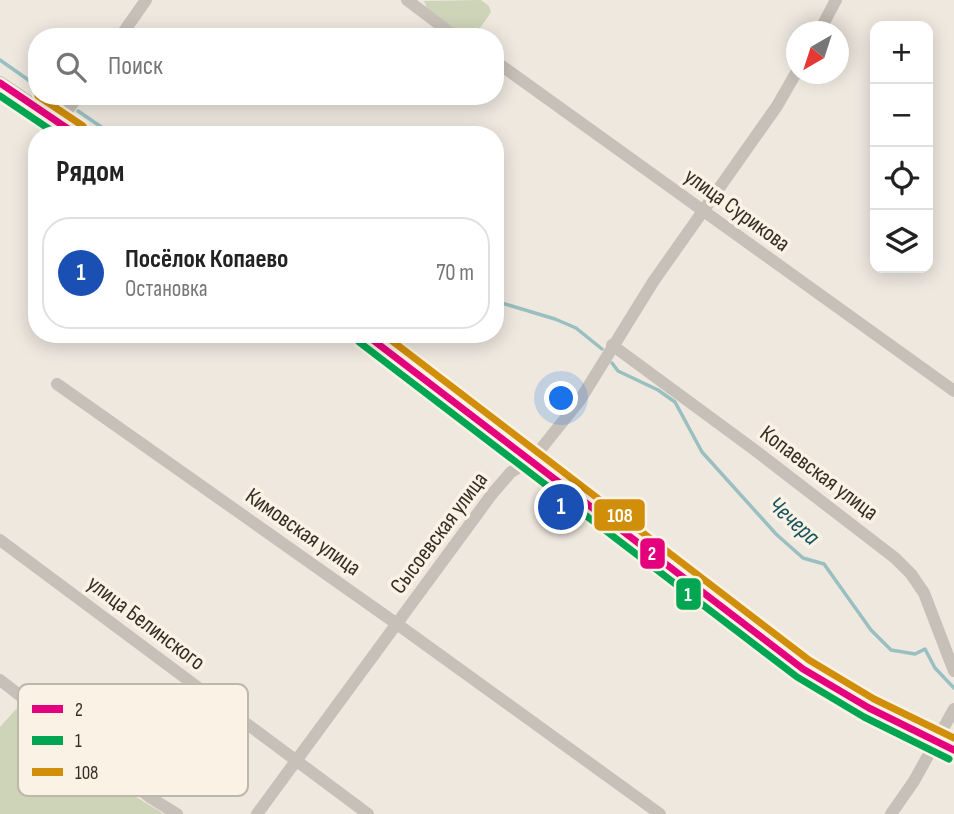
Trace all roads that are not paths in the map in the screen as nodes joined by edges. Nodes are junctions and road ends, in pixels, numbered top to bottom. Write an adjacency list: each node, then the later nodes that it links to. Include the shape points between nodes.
1 (146, 0): 5 (street)
2 (407, 0): 6 (street)
3 (836, 0): 4 (street)
4 (825, 21)
5 (126, 28)
6 (444, 28)
7 (504, 68): 15 (street, улица Сурикова)
8 (0, 83): 10 (street)
9 (790, 84): 15 (street, Сысоевская улица)
10 (28, 102)
11 (33, 105): 13 (street)
12 (71, 105): 13 (street)
13 (59, 122): 14 (street)
14 (65, 126)
15 (703, 212): 17 (street, Сысоевская улица); 19 (street, улица Сурикова)
16 (377, 343): 20 (street)
17 (612, 345): 20 (street, Сысоевская улица, via 580,400); 23 (street, Копаевская улица, via 895,558 924,593)
18 (57, 384): 22 (street, Кимовская улица)
19 (954, 391)
20 (532, 460): 22 (street, Сысоевская улица, via 511,472 498,487); 29 (street, via 803,669)
21 (0, 540): 25 (street, улица Белинского)
22 (397, 624): 31 (street, Сысоевская улица); 36 (street, Кимовская улица)
23 (954, 671)
24 (0, 680): 26 (street)
25 (191, 684)
26 (18, 694)
27 (954, 709): 29 (street)
28 (248, 727): 31 (street, улица Белинского)
29 (937, 741): 30 (street); 37 (street)
30 (954, 750)
31 (296, 763): 34 (street, Сысоевская улица); 35 (street, улица Белинского)
32 (148, 796): 33 (street)
33 (177, 814)
34 (257, 814)
35 (368, 814)
36 (660, 814)
37 (891, 814)

